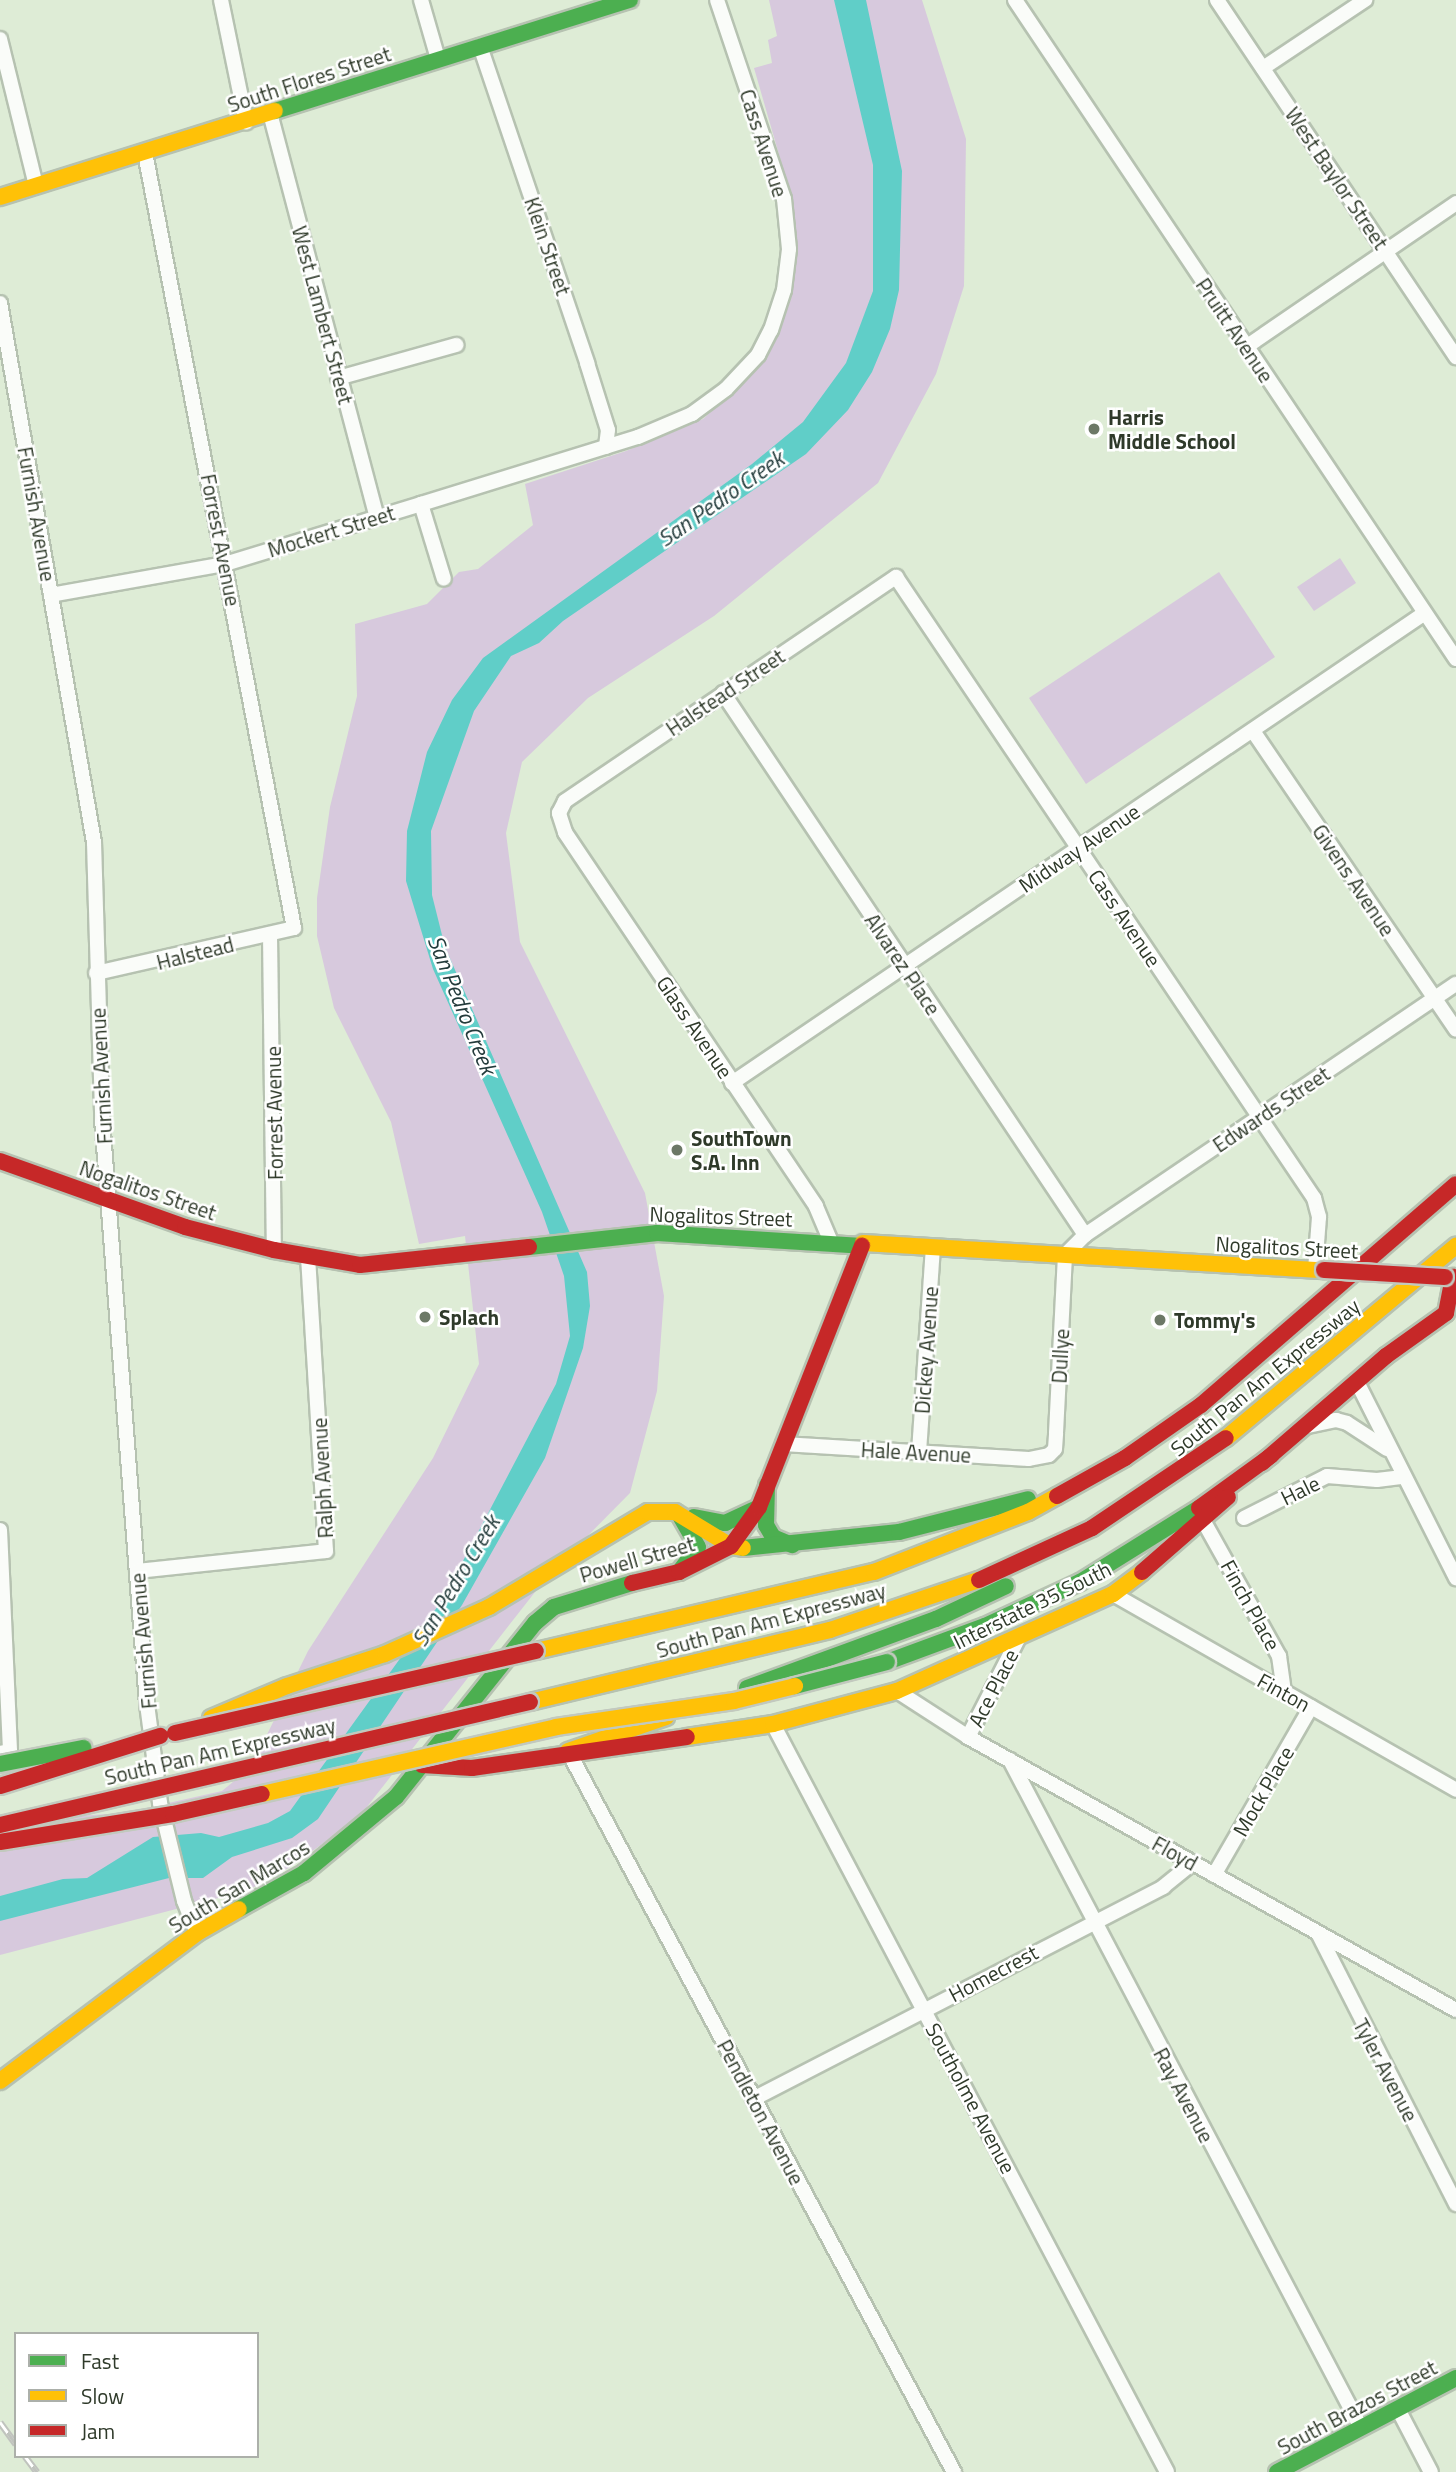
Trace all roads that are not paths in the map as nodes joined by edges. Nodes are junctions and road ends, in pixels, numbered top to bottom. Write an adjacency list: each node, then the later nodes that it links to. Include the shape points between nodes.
1 (221, 0): 13 (street)
2 (421, 0): 10 (street)
3 (630, 0): 9 (main road, South Flores Street)
4 (717, 0): 24 (street, Cass Avenue, via 783,199 789,249 784,290 758,355 710,403)
5 (1015, 0): 21 (street, Pruitt Avenue)
6 (1217, 0): 11 (street, West Baylor Street)
7 (1365, 0): 11 (street)
8 (0, 39): 15 (street)
9 (480, 46): 10 (main road, South Flores Street); 24 (street, Klein Street, via 604,419)
10 (438, 59): 12 (main road, South Flores Street)
11 (1264, 68): 18 (street, West Baylor Street)
12 (270, 113): 13 (main road, South Flores Street); 23 (street, West Lambert Street)
13 (246, 122): 14 (main road, South Flores Street)
14 (145, 153): 15 (main road, South Flores Street); 27 (street, Forrest Avenue)
15 (36, 186): 16 (main road, South Flores Street)
16 (0, 197)
17 (1456, 203): 18 (street)
18 (1386, 251): 21 (street); 22 (street, West Baylor Street)
19 (0, 303): 30 (street, Furnish Avenue)
20 (456, 345): 23 (street)
21 (1247, 347): 31 (street, Pruitt Avenue)
22 (1456, 356)
23 (338, 378): 26 (street, West Lambert Street)
24 (606, 447): 25 (street, Mockert Street)
25 (421, 504): 26 (street, Mockert Street); 29 (street)
26 (377, 517): 27 (street, Mockert Street)
27 (225, 564): 30 (street, Mockert Street); 37 (street, Forrest Avenue)
28 (896, 577): 33 (street, Halstead Street); 36 (street, Cass Avenue)
29 (444, 579)
30 (51, 595): 40 (street, Furnish Avenue, via 94,842)
31 (1425, 613): 32 (street, Pruitt Avenue); 34 (street, Midway Avenue)
32 (1456, 659)
33 (723, 693): 35 (street, Halstead Street, via 565,801); 39 (street, Alvarez Place)
34 (1253, 731): 36 (street, Midway Avenue); 42 (street, Givens Avenue)
35 (559, 813): 44 (street, Glass Avenue, via 565,832)
36 (1079, 849): 39 (street, Midway Avenue); 45 (street, Cass Avenue)
37 (294, 928): 38 (street, Halstead)
38 (270, 934): 40 (street, Halstead); 54 (street, Forrest Avenue)
39 (904, 966): 44 (street, Midway Avenue); 49 (street, Alvarez Place)
40 (96, 973): 48 (street, Furnish Avenue)
41 (1456, 984): 42 (street, Edwards Street)
42 (1435, 999): 43 (street, Givens Avenue); 45 (street, Edwards Street)
43 (1456, 1030)
44 (732, 1083): 50 (street, Glass Avenue, via 816,1206)
45 (1260, 1117): 49 (street, Edwards Street); 57 (street, Cass Avenue, via 1314,1198)
46 (0, 1161): 48 (main road, Nogalitos Street)
47 (1456, 1184): 69 (main road, South Pan Am Expressway, via 1227,1384)
48 (107, 1200): 54 (main road, Nogalitos Street); 79 (street, Furnish Avenue)
49 (1085, 1235): 55 (street, Edwards Street)
50 (831, 1242): 51 (main road, Nogalitos Street); 56 (main road, Nogalitos Street, via 657,1233 360,1265)
51 (863, 1243): 53 (main road, Nogalitos Street); 63 (main road, Powell Street)
52 (1456, 1246): 75 (main road, South Pan Am Expressway, via 1250,1422)
53 (933, 1248): 55 (main road, Nogalitos Street); 64 (street, Dickey Avenue)
54 (274, 1250): 56 (main road, Nogalitos Street)
55 (1065, 1255): 57 (main road, Nogalitos Street); 66 (street, Dullye, via 1055,1449)
56 (308, 1258): 79 (street, Ralph Avenue, via 326,1551)
57 (1320, 1270): 58 (main road, Nogalitos Street, bridge)
58 (1451, 1277): 60 (main road, Interstate 35 South, via 1446,1313)
59 (1456, 1317): 60 (main road, Interstate 35 South)
60 (1431, 1326): 61 (main road, Interstate 35 South)
61 (1357, 1382): 62 (main road, Interstate 35 South); 65 (street)
62 (1306, 1426): 65 (street, via 1336,1420 1347,1423); 67 (main road, Interstate 35 South)
63 (783, 1444): 64 (street, Hale Avenue); 70 (main road, Powell Street)
64 (919, 1452): 66 (street, Hale Avenue, via 1029,1459)
65 (1390, 1452): 68 (street)
66 (1049, 1455)
67 (1272, 1455): 74 (main road, Interstate 35 South); 97 (main road, bridge, via 1173,1527 1080,1581 985,1626 887,1662 734,1702 556,1727 173,1814)
68 (1402, 1477): 73 (street, Hale, via 1327,1476); 81 (street)
69 (1083, 1484): 77 (main road, via 937,1525); 88 (main road, South Pan Am Expressway, bridge, via 979,1534 874,1572)
70 (767, 1485): 71 (main road, Powell Street); 77 (main road, via 766,1525 773,1537)
71 (759, 1507): 72 (main road, via 725,1523); 78 (main road, Powell Street)
72 (675, 1512): 78 (main road); 80 (main road, via 688,1524 698,1547); 88 (main road, bridge, via 648,1512 570,1560 416,1641)
73 (1244, 1518)
74 (1204, 1522): 82 (main road, Interstate 35 South); 85 (street, Finch Place, via 1279,1656)
75 (1092, 1528): 90 (main road, via 1006,1586 936,1619); 96 (main road, South Pan Am Expressway, bridge, via 978,1581 830,1630)
76 (0, 1530): 91 (street)
77 (792, 1545): 78 (main road)
78 (731, 1546): 80 (main road, Powell Street)
79 (137, 1571): 101 (street, Furnish Avenue, via 160,1803)
80 (679, 1572): 93 (main road, Powell Street, via 585,1594 554,1607 534,1623)
81 (1456, 1578)
82 (1113, 1594): 83 (main road, Interstate 35 South); 85 (street, Finton)
83 (1018, 1639): 84 (main road, Interstate 35 South); 89 (street, Ace Place)
84 (897, 1691): 87 (main road, Interstate 35 South); 89 (street, Floyd)
85 (1284, 1692): 86 (street, Finton)
86 (1311, 1707): 95 (street, Finton); 99 (street, Mock Place)
87 (773, 1724): 90 (main road, Interstate 35 South); 103 (street, Southolme Avenue)
88 (167, 1735): 91 (main road, South Pan Am Expressway, bridge); 94 (main road, South Pan Am Expressway, bridge)
89 (968, 1737): 92 (street, Floyd)
90 (568, 1751): 93 (main road, Interstate 35 South, via 472,1768); 106 (street, Pendleton Avenue)
91 (3, 1756)
92 (1010, 1760): 98 (street, Floyd); 100 (street, Ray Avenue)
93 (422, 1765): 101 (main road, South San Marcos, via 368,1824 328,1857)
94 (0, 1786)
95 (1456, 1790)
96 (0, 1825)
97 (0, 1842)
98 (1192, 1863): 99 (street, Floyd); 100 (street, Homecrest, via 1163,1887)
99 (1214, 1875): 102 (street, Floyd)
100 (1092, 1921): 103 (street, Homecrest); 110 (street, Ray Avenue)
101 (197, 1933): 105 (main road, South San Marcos)
102 (1319, 1935): 104 (street, Floyd); 107 (street, Tyler Avenue)
103 (924, 2008): 106 (street, Homecrest); 112 (street, Southolme Avenue)
104 (1456, 2010)
105 (0, 2081)
106 (753, 2099): 111 (street, Pendleton Avenue)
107 (1456, 2204)
108 (1456, 2378): 109 (main road, South Brazos Street)
109 (1398, 2409): 110 (main road, South Brazos Street); 114 (street)
110 (1361, 2428): 113 (main road, South Brazos Street)
111 (954, 2472)
112 (1167, 2472)
113 (1277, 2472)
114 (1432, 2472)

